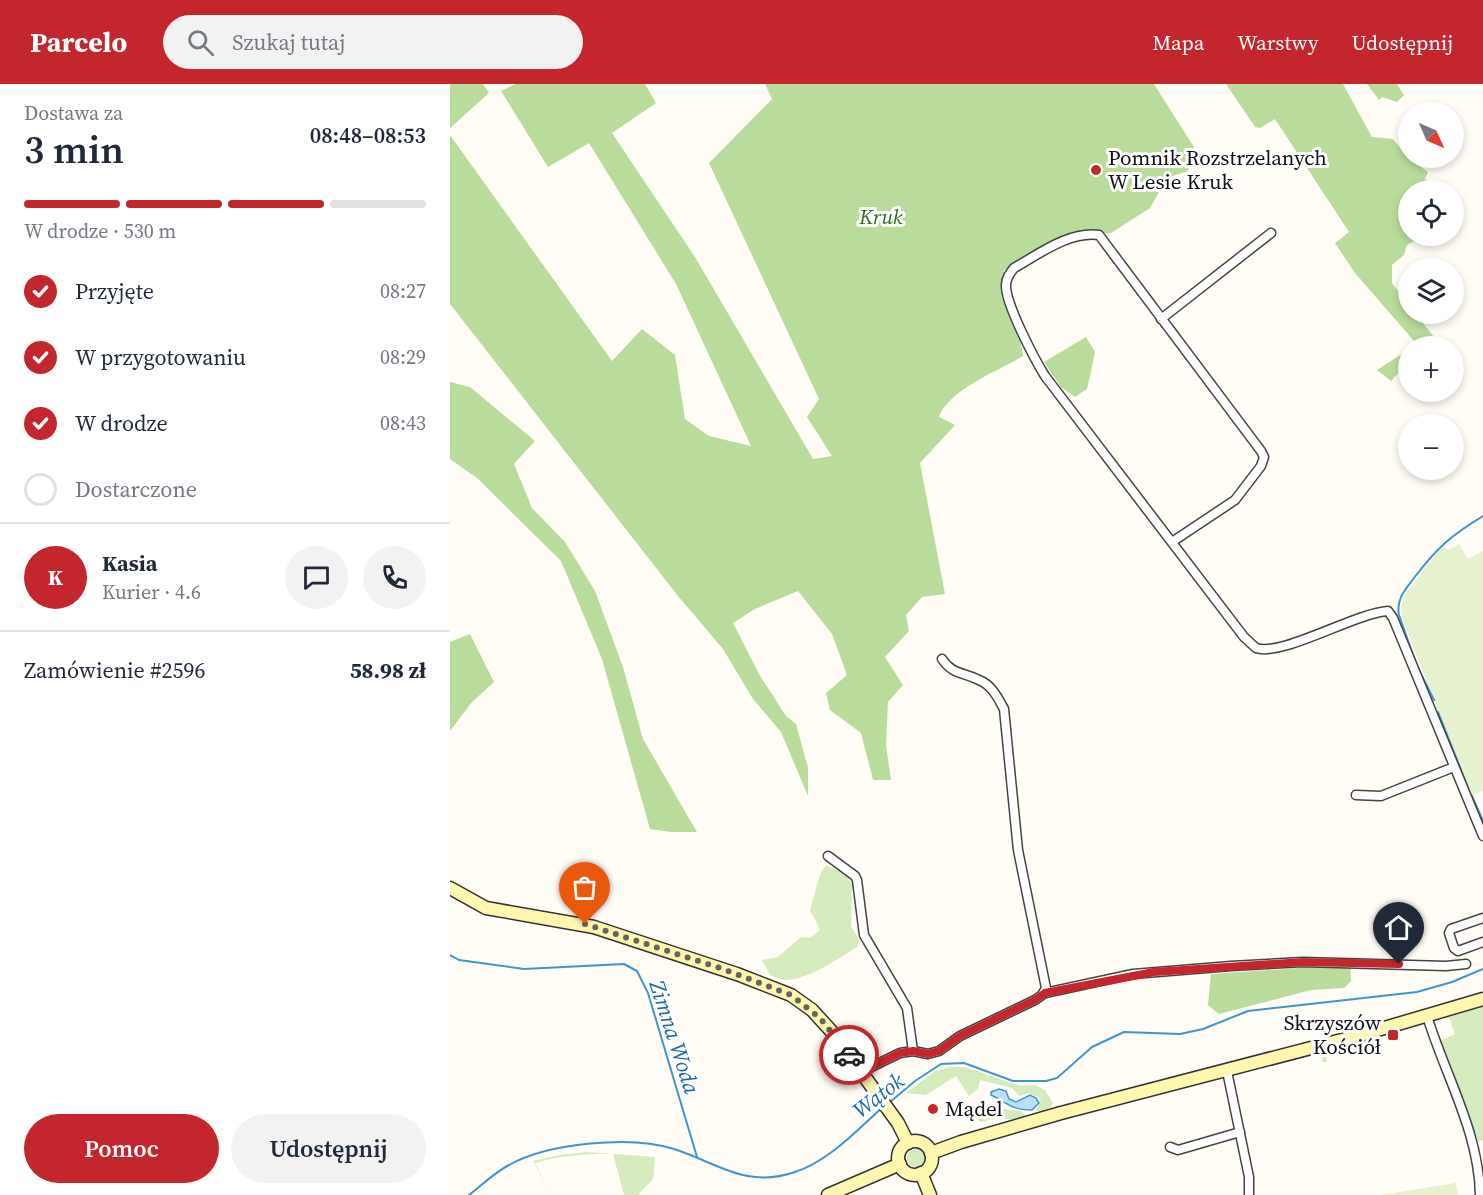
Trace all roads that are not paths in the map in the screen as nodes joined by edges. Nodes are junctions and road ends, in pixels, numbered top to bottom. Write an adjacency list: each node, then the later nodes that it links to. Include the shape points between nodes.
1 (1271, 233): 2 (street)
2 (1161, 319): 3 (street, via 1264,458 1234,500); 3 (street, via 1099,235 1081,235 1061,242 1008,275 1006,285 1016,319 1036,362)
3 (1172, 542): 5 (street, via 1244,637 1260,650 1276,649 1388,610)
4 (942, 659): 13 (street, via 952,671 984,682 1004,709 1018,850)
5 (1454, 767): 6 (street, via 1381,795); 7 (street)
6 (1356, 795)
7 (1483, 836)
8 (828, 856): 16 (street, via 857,880 864,935 907,1008)
9 (450, 888): 18 (street, via 486,908 594,927 791,995 820,1018)
10 (1483, 918): 11 (street, via 1449,933 1458,951)
11 (1483, 942)
12 (1467, 964): 13 (street, via 1303,962 1231,966 1133,974)
13 (1045, 993): 16 (street, via 960,1036 939,1051)
14 (1483, 999): 15 (street)
15 (1427, 1016): 17 (street); 28 (street, via 1468,1127 1476,1155)
16 (913, 1051): 18 (street, via 892,1056)
17 (1227, 1071): 19 (street); 22 (street, via 1061,1113)
18 (861, 1072): 20 (street)
19 (1240, 1132): 21 (street, via 1178,1150); 27 (street)
20 (908, 1143): 22 (street, via 924,1143); 23 (street, via 899,1154)
21 (1170, 1147)
22 (932, 1153): 24 (street, via 929,1166)
23 (900, 1164): 24 (street, via 907,1172); 25 (street)
24 (921, 1173): 26 (street)
25 (828, 1195)
26 (930, 1195)
27 (1249, 1195)
28 (1480, 1195)

